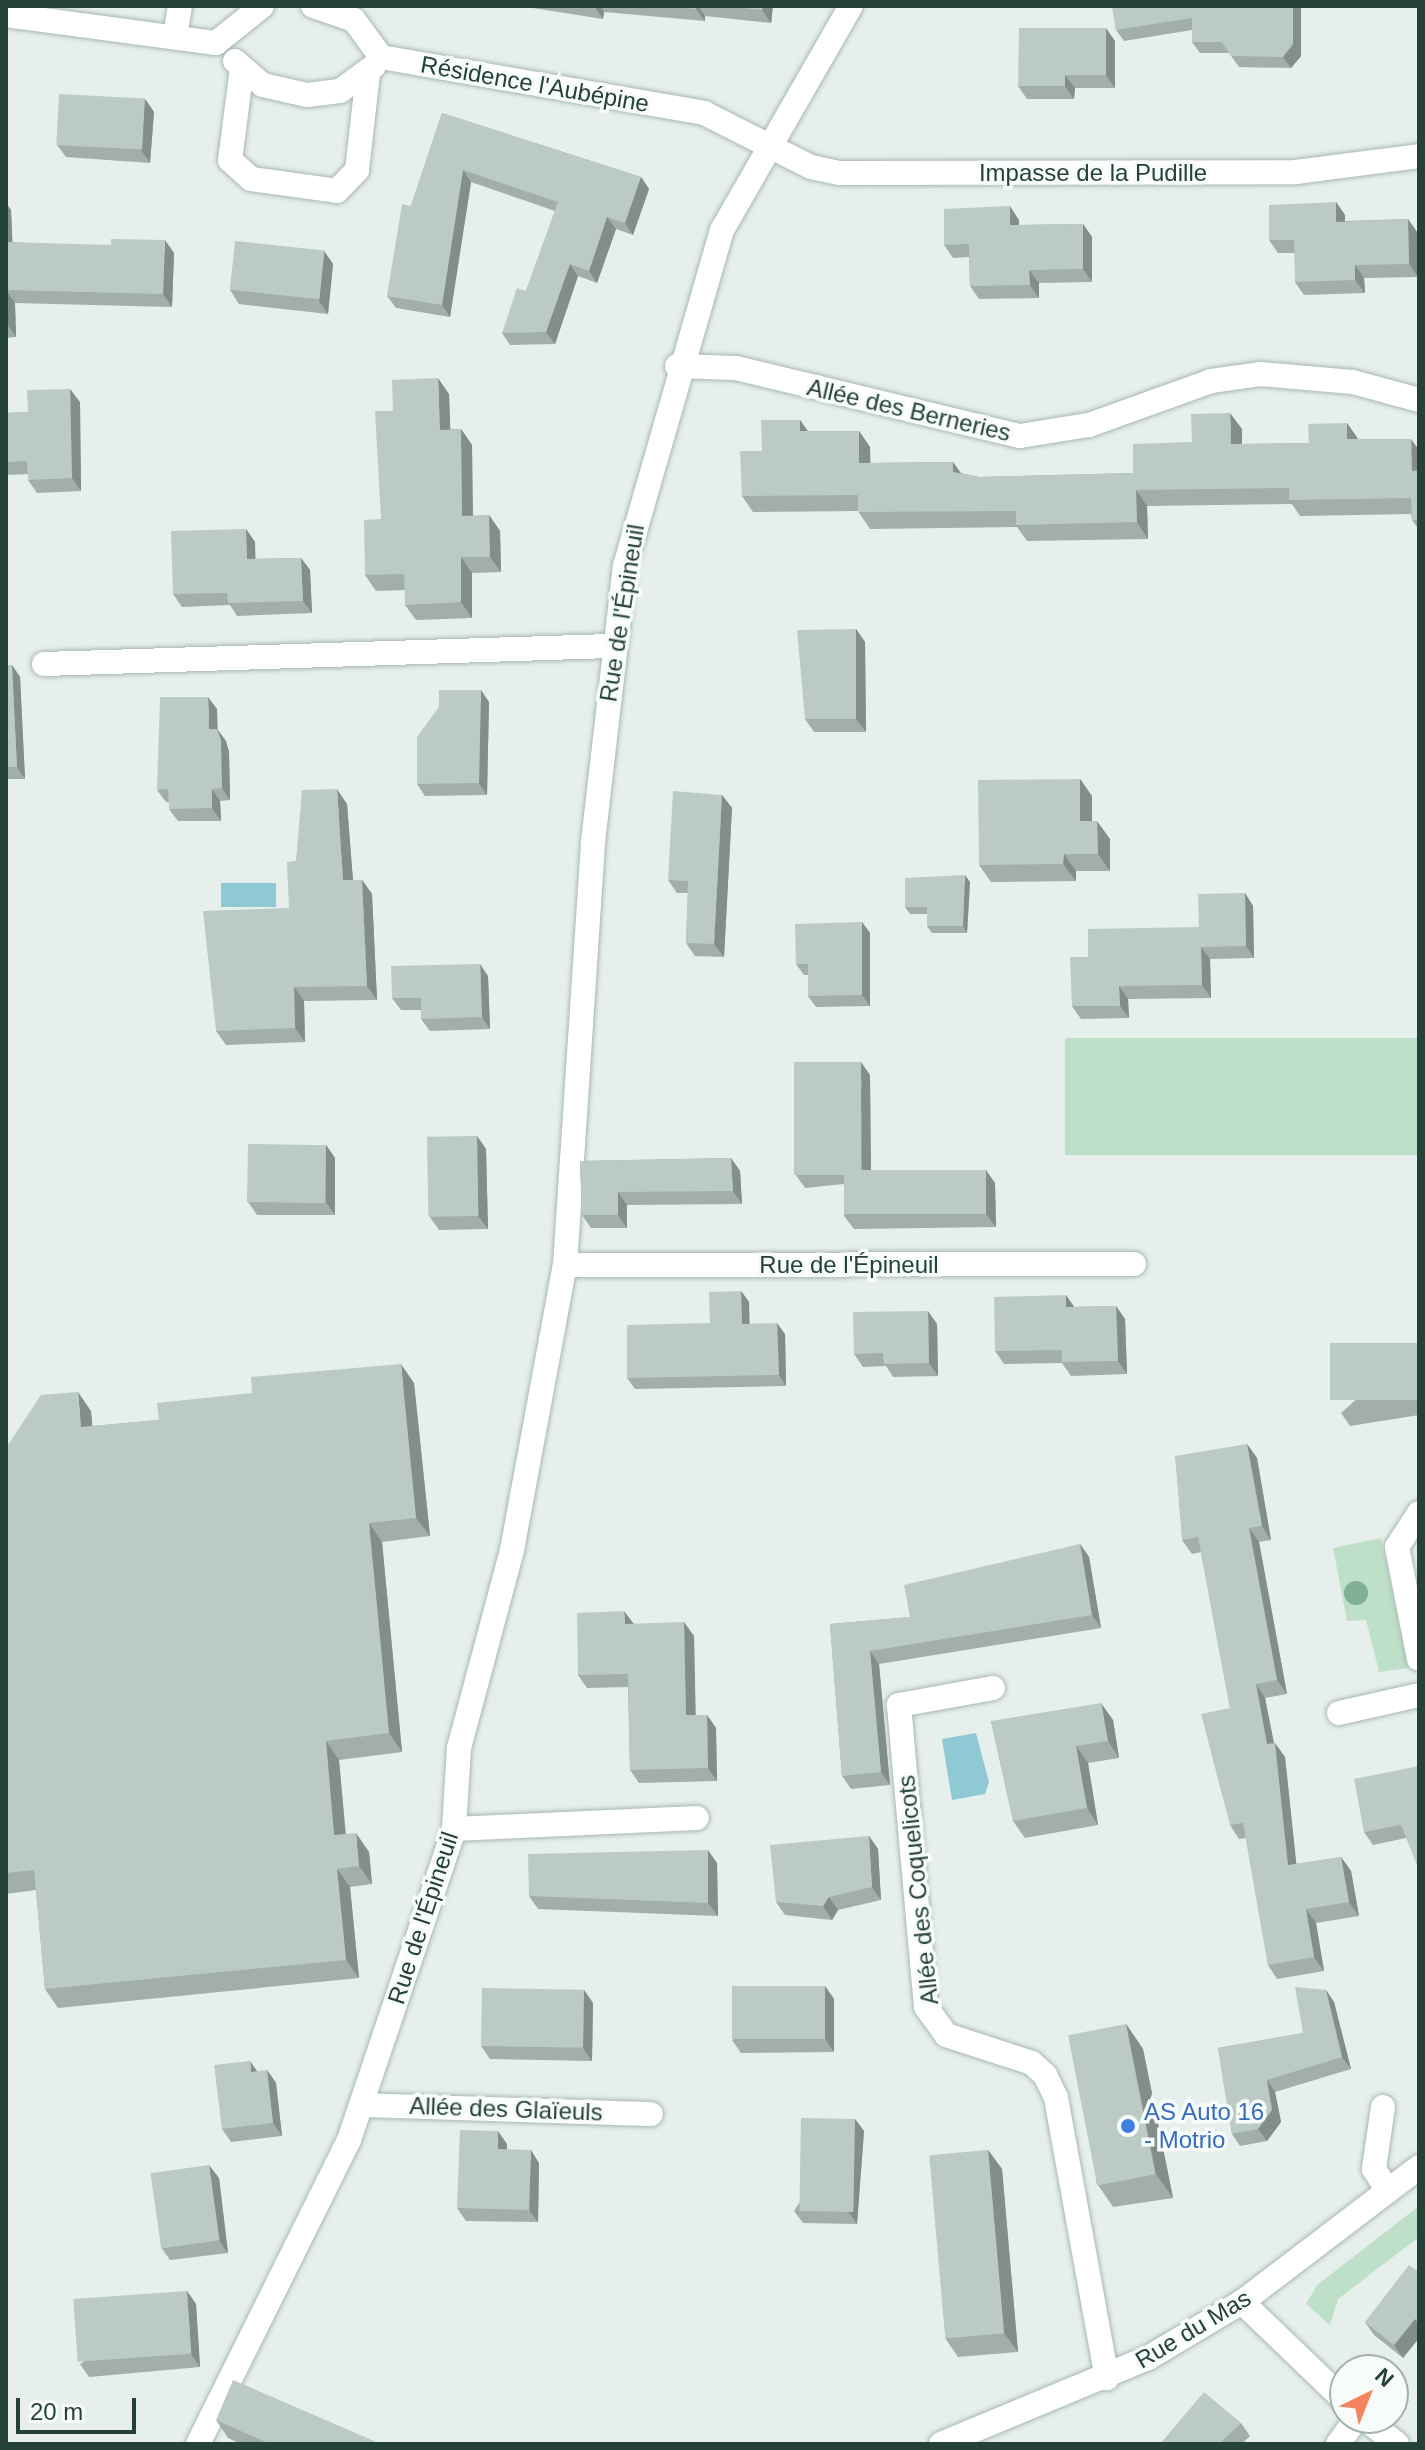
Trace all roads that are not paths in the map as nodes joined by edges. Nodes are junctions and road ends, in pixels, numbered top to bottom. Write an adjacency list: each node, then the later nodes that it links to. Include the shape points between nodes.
1 (180, 6): 6 (street)
2 (262, 6): 7 (street)
3 (313, 6): 8 (street, via 354,20)
4 (851, 6): 10 (street, Rue de l'Épineuil)
5 (6, 15): 6 (street)
6 (175, 37): 7 (street)
7 (216, 43): 9 (street)
8 (374, 66): 9 (street, via 340,91 307,95 263,85); 9 (street, via 357,170 337,191 251,179 230,160); 10 (street, Résidence l'Aubépine, via 704,113)
9 (242, 68)
10 (772, 144): 11 (street, Impasse de la Pudille, via 840,173 1296,172); 12 (street, Rue de l'Épineuil, via 722,230)
11 (1419, 156)
12 (677, 366): 13 (street, Allée des Berneries, via 736,368 1020,436 1089,425 1211,381 1260,374 1353,382); 14 (street, Rue de l'Épineuil)
13 (1419, 400)
14 (612, 646): 15 (street); 17 (street, Rue de l'Épineuil)
15 (44, 664)
16 (1134, 1264): 17 (street, Rue de l'Épineuil)
17 (565, 1265): 24 (street, Rue de l'Épineuil, via 512,1550 459,1748)
18 (1419, 1513): 19 (street, via 1397,1547)
19 (1419, 1659)
20 (993, 1688): 31 (street, Allée des Coquelicots, via 899,1705 926,2007 946,2035 1032,2063 1045,2075 1056,2098)
21 (1419, 1695): 22 (street)
22 (1339, 1713)
23 (697, 1818): 24 (street)
24 (454, 1829): 25 (street, Rue de l'Épineuil)
25 (361, 2105): 27 (street, Allée des Glaïeuls); 33 (street, Rue de l'Épineuil, via 317,2211)
26 (1383, 2107): 29 (street, via 1374,2169)
27 (651, 2114)
28 (1419, 2167): 29 (street, Rue du Mas)
29 (1388, 2191): 30 (street, Rue du Mas)
30 (1242, 2302): 31 (street, Rue du Mas); 32 (street)
31 (1107, 2378): 34 (street, Rue du Mas)
32 (1329, 2386)
33 (198, 2444)
34 (941, 2444)

